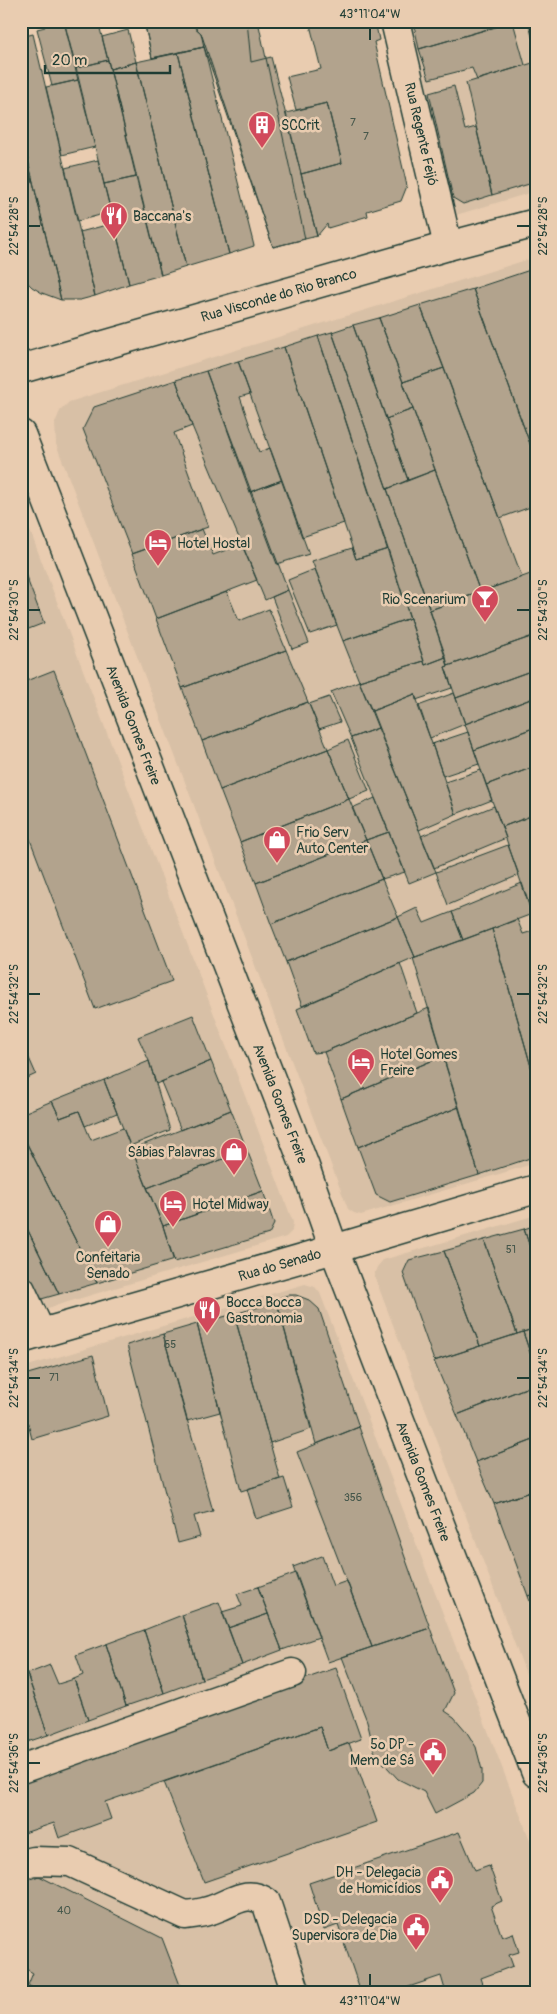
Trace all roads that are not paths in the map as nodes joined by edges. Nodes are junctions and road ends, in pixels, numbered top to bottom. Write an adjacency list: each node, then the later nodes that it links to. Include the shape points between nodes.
1 (395, 21): 3 (street, Rua Regente Feijó)
2 (536, 223): 3 (street, Rua Visconde do Rio Branco)
3 (448, 246): 4 (street, Rua Visconde do Rio Branco)
4 (21, 369)
5 (21, 434): 7 (street, Avenida Gomes Freire)
6 (536, 1189): 7 (street, Rua do Senado)
7 (334, 1249): 9 (street, Rua do Senado); 12 (street, Avenida Gomes Freire)
8 (21, 1290): 9 (street)
9 (31, 1336)
10 (292, 1673): 11 (street)
11 (21, 1769)
12 (536, 1773)
13 (21, 1864): 14 (street, via 70,1862 184,1915 203,1913 245,1896 259,1897 266,1902)
14 (296, 1993)

